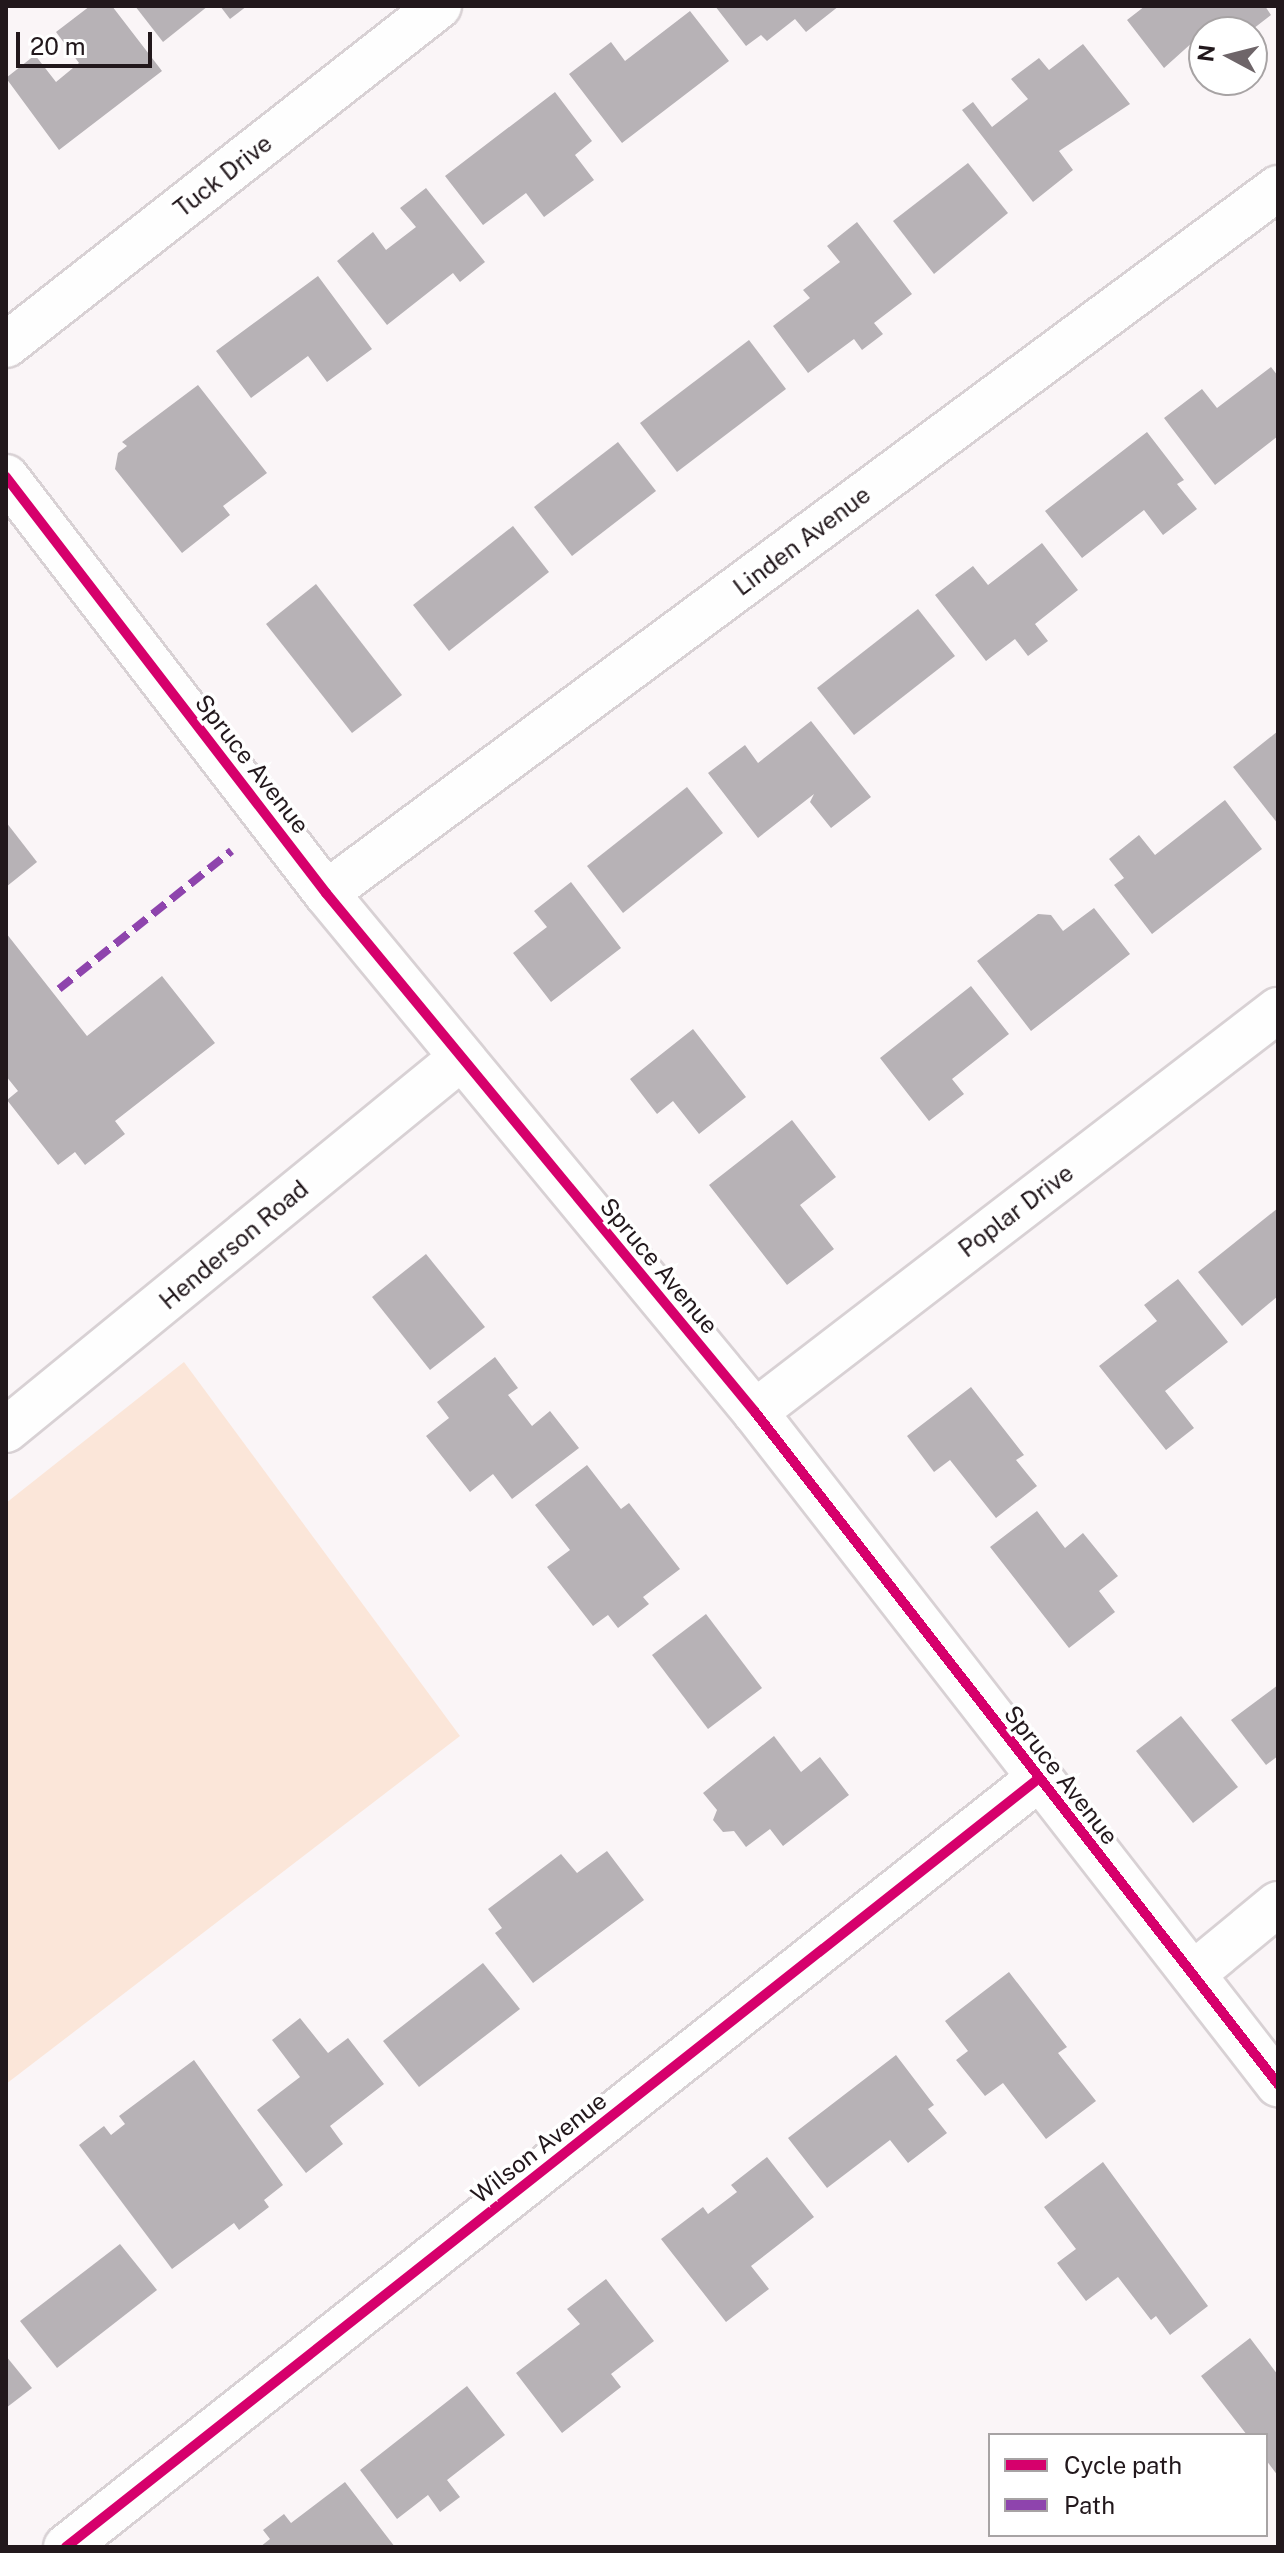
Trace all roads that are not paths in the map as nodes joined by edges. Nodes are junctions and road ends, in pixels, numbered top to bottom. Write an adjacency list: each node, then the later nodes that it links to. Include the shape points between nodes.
1 (439, 6): 3 (street, Tuck Drive)
2 (1278, 188): 5 (street, Linden Avenue)
3 (6, 345)
4 (6, 477): 5 (street, Spruce Avenue)
5 (326, 893): 7 (street, Spruce Avenue)
6 (1278, 1010): 8 (street, Poplar Drive)
7 (460, 1059): 8 (street, Spruce Avenue); 9 (street, Henderson Road)
8 (755, 1412): 10 (street, Spruce Avenue)
9 (6, 1430)
10 (1037, 1780): 12 (street, Spruce Avenue); 14 (street, Wilson Avenue)
11 (1278, 1904): 12 (street)
12 (1193, 1974): 13 (street, Spruce Avenue)
13 (1278, 2084)
14 (66, 2547)

